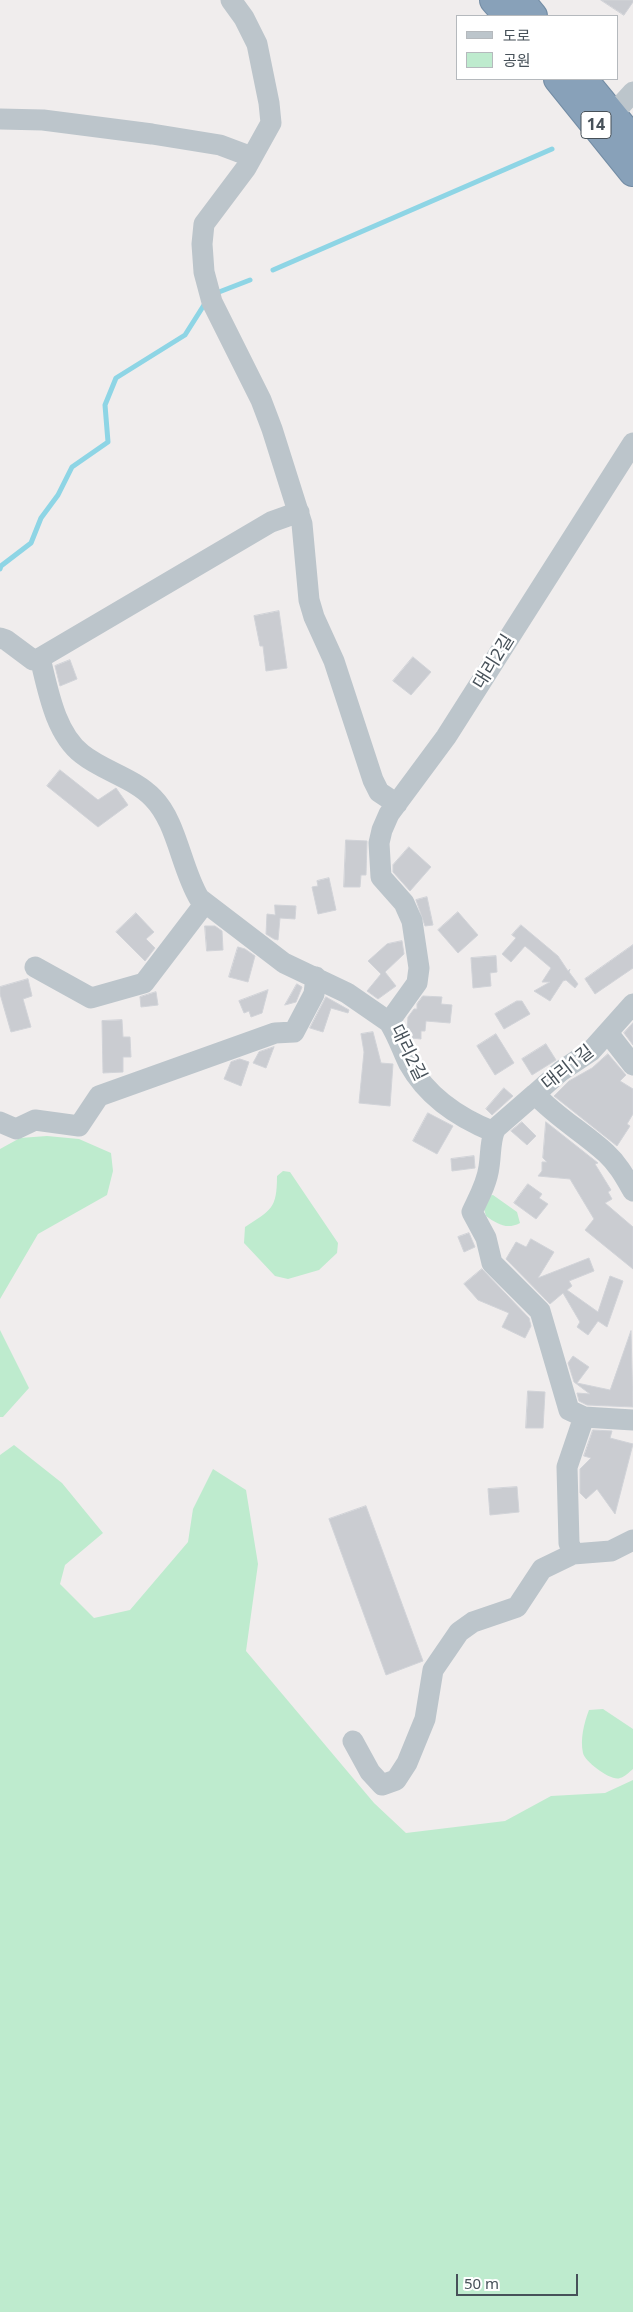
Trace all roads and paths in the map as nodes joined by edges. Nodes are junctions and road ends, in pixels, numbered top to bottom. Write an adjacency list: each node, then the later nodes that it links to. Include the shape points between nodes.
1 (231, 0): 12 (street, via 257,44 269,103 271,123)
2 (494, 0): 4 (highway)
3 (520, 0): 5 (highway)
4 (507, 15)
5 (533, 15)
6 (559, 80): 13 (highway, 14)
7 (584, 80): 9 (highway, 14)
8 (633, 92): 9 (street)
9 (612, 115): 11 (highway, 14)
10 (0, 120): 12 (street, via 43,120 152,134 220,145)
11 (633, 140)
12 (252, 157): 15 (street, via 233,188 204,224 204,272 212,302 261,400)
13 (633, 172)
14 (633, 443): 18 (street, 대리2길, via 446,737)
15 (299, 512): 17 (street, via 271,522); 18 (street, via 306,548 309,600 314,617 334,661 373,780 380,792)
16 (0, 638): 17 (street, via 33,660)
17 (40, 658): 19 (street, via 58,722 82,754 153,798 164,814 190,883)
18 (397, 804): 23 (street, 대리2길, via 389,814 381,836 381,877 404,903 412,921 419,968 417,983)
19 (206, 903): 20 (street, via 144,983 91,998); 21 (street, via 284,963)
20 (35, 967)
21 (316, 977): 23 (street, via 347,993); 27 (street, via 314,994 294,1032 275,1033 99,1096 80,1126 35,1120 16,1129)
22 (633, 1004): 24 (street, 대리1길)
23 (389, 1022): 28 (street, 대리2길, via 425,1088 440,1103)
24 (608, 1033): 25 (street); 26 (street, 대리1길, via 591,1051)
25 (633, 1065)
26 (535, 1094): 28 (street); 29 (street, 대리1길, via 607,1154)
27 (0, 1122)
28 (494, 1132): 30 (street, via 483,1190 472,1212 486,1238 492,1263 540,1311 570,1410)
29 (633, 1191)
30 (584, 1417): 31 (street); 33 (street, via 567,1466 569,1543)
31 (633, 1420)
32 (633, 1540): 33 (street, via 611,1551)
33 (573, 1554): 34 (street, via 542,1568 518,1606 473,1622 459,1632 433,1670 425,1719 407,1763 396,1780 382,1785 370,1772)
34 (353, 1742)

